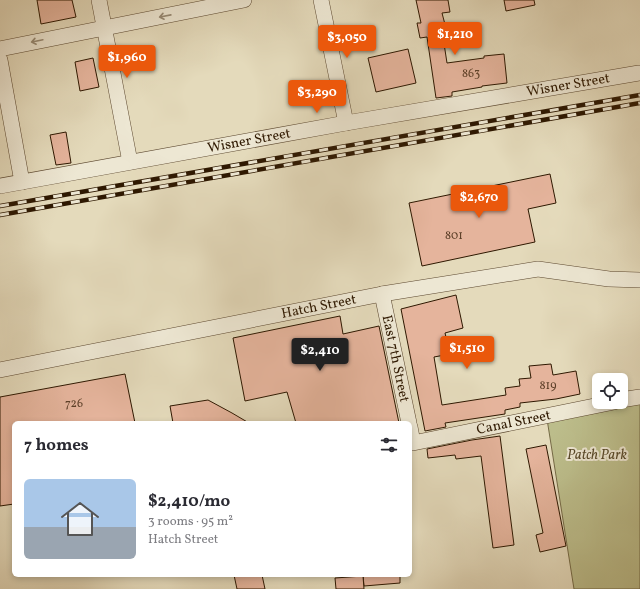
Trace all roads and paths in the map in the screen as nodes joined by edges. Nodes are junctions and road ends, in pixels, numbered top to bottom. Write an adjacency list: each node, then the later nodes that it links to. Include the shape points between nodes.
1 (99, 0): 4 (street)
2 (244, 0): 4 (street, one-way to 4)
3 (321, 0): 8 (street)
4 (104, 27): 5 (street, one-way to 5); 9 (street)
5 (0, 49)
6 (0, 60): 10 (street)
7 (639, 73): 8 (street, Wisner Street)
8 (346, 123): 9 (street, Wisner Street)
9 (130, 162): 10 (street, Wisner Street)
10 (22, 182): 11 (street, Wisner Street)
11 (0, 186)
12 (640, 280): 13 (street, Hatch Street, via 609,279 538,269)
13 (382, 294): 14 (street, Hatch Street); 18 (street, East 7th Street)
14 (0, 370)
15 (640, 397): 16 (street)
16 (628, 399)
17 (592, 407): 19 (street, Canal Street, via 414,443)
18 (409, 421)
19 (412, 435)

